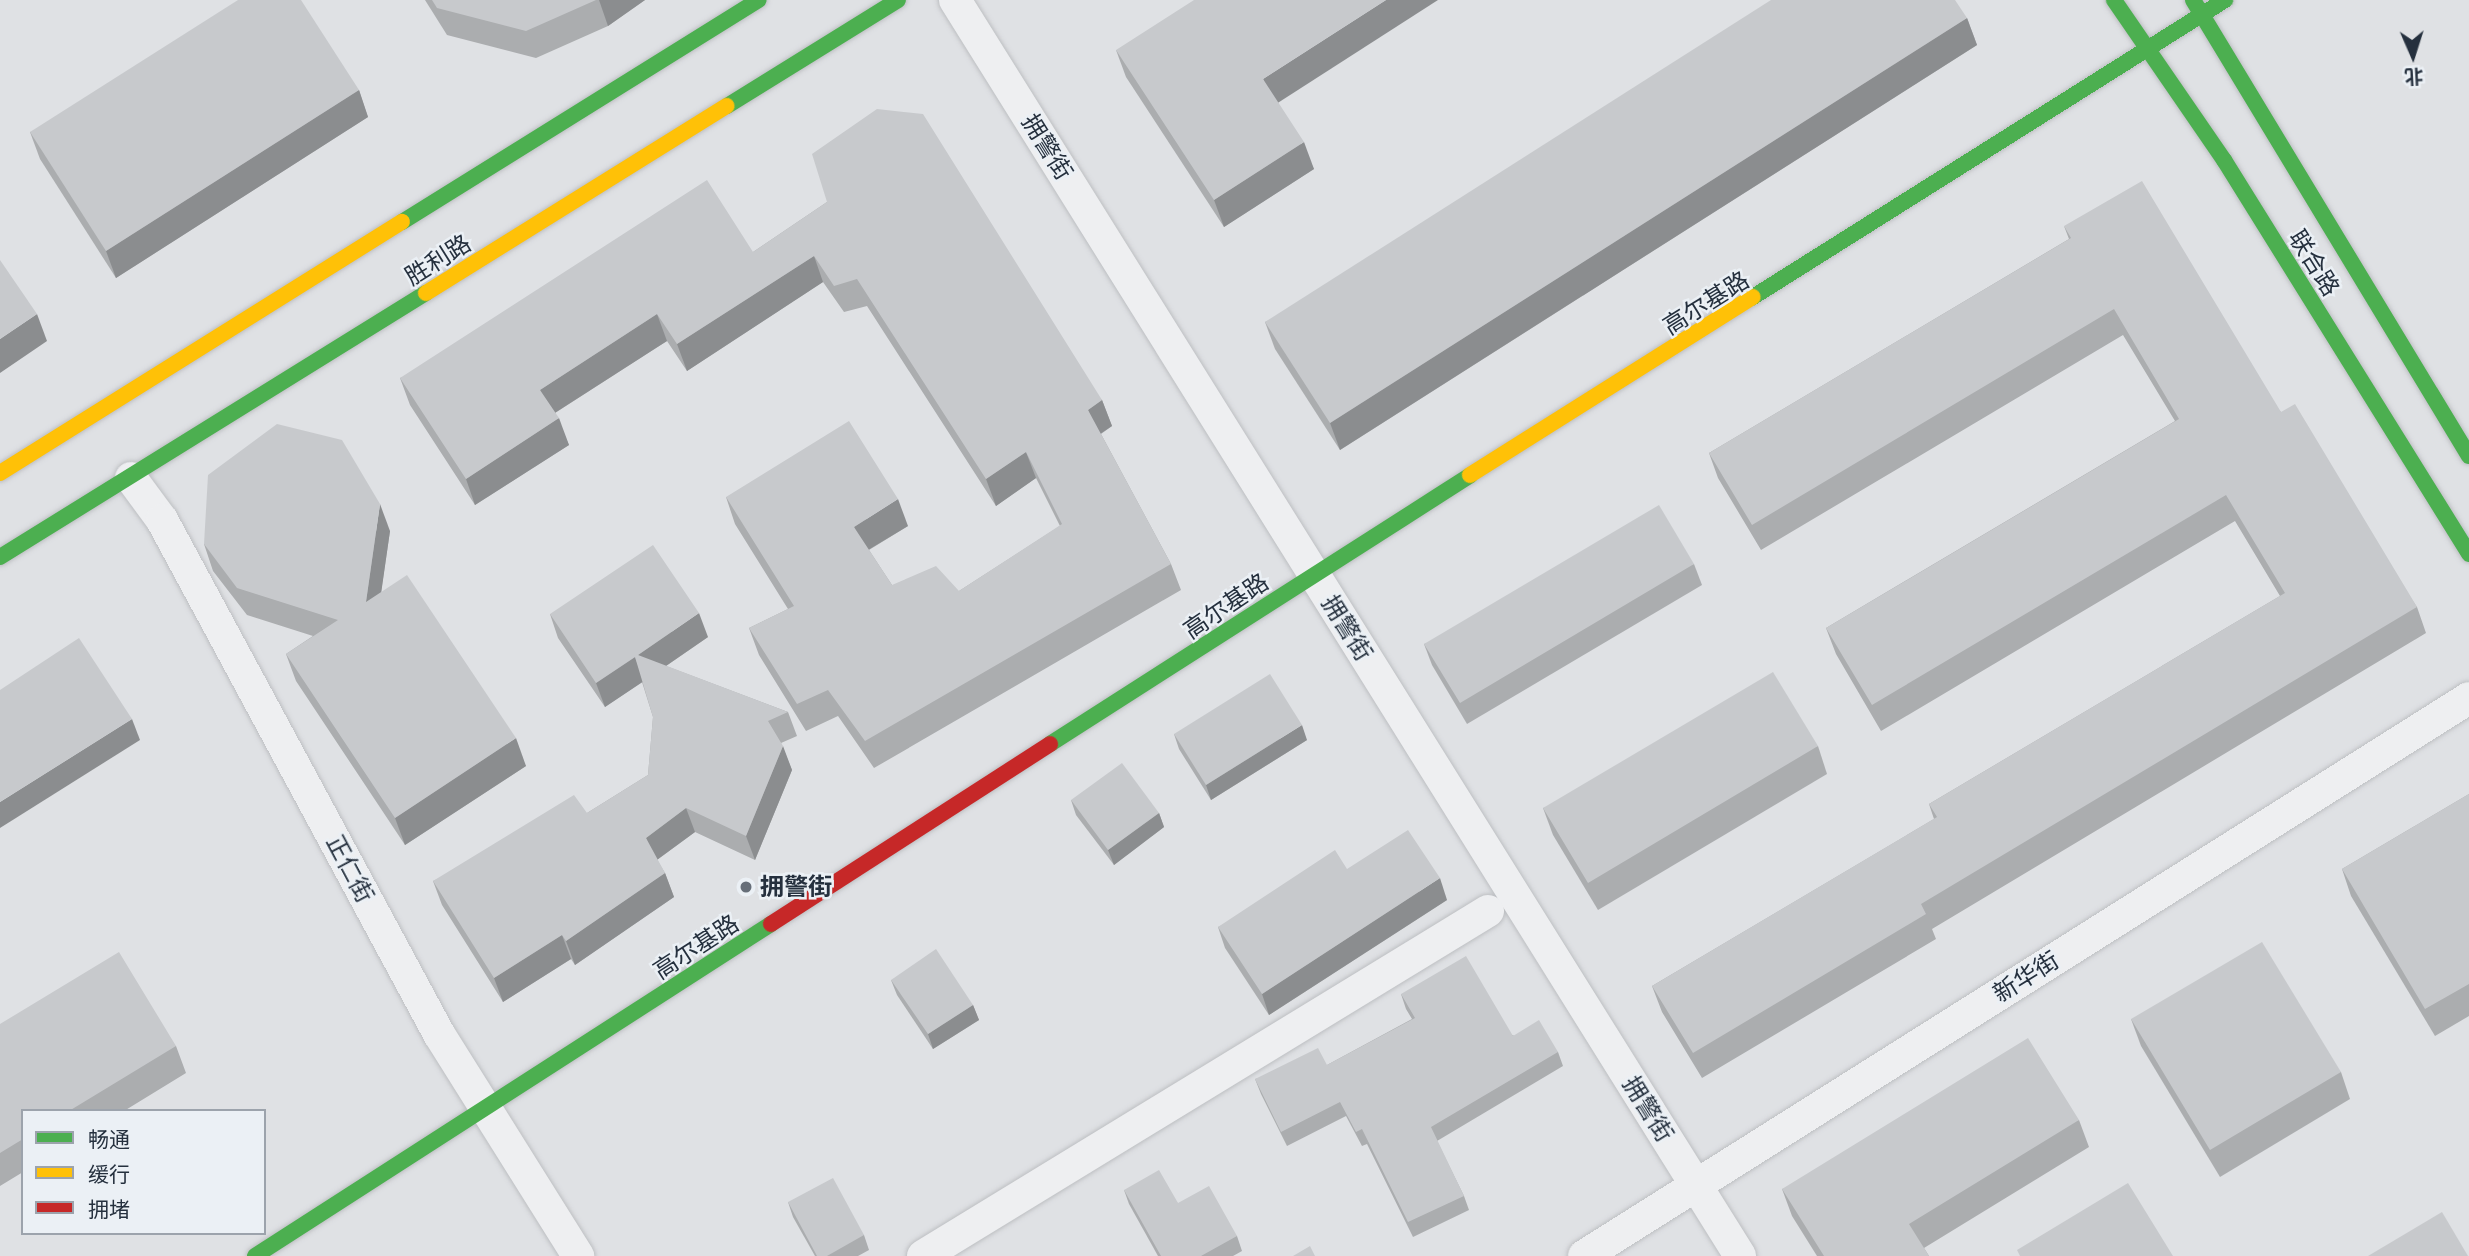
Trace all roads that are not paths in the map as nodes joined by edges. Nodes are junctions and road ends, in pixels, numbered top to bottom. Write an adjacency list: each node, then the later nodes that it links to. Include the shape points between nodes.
1 (758, 0): 10 (main road)
2 (898, 0): 11 (main road, 胜利路)
3 (955, 0): 14 (street, 拥警街)
4 (2114, 0): 8 (main road, 联合路)
5 (2193, 0): 7 (main road, 联合路)
6 (2225, 0): 7 (main road, 高尔基路)
7 (2203, 15): 8 (main road, 高尔基路); 9 (main road, 联合路, via 2244,80 2267,131)
8 (2147, 52): 12 (main road, 联合路, via 2224,160); 14 (main road, 高尔基路)
9 (2469, 456)
10 (0, 472)
11 (131, 478): 13 (main road, 胜利路); 17 (street, 正仁街, via 162,520 439,1034)
12 (2469, 554)
13 (0, 557)
14 (1314, 574): 17 (main road, 高尔基路); 18 (street, 拥警街)
15 (2469, 698): 18 (street, 新华街)
16 (1488, 911): 21 (street)
17 (487, 1111): 19 (main road, 高尔基路); 20 (street, 正仁街)
18 (1696, 1185): 22 (street, 新华街); 23 (street, 拥警街)
19 (255, 1256)
20 (578, 1256)
21 (923, 1256)
22 (1584, 1256)
23 (1740, 1256)

